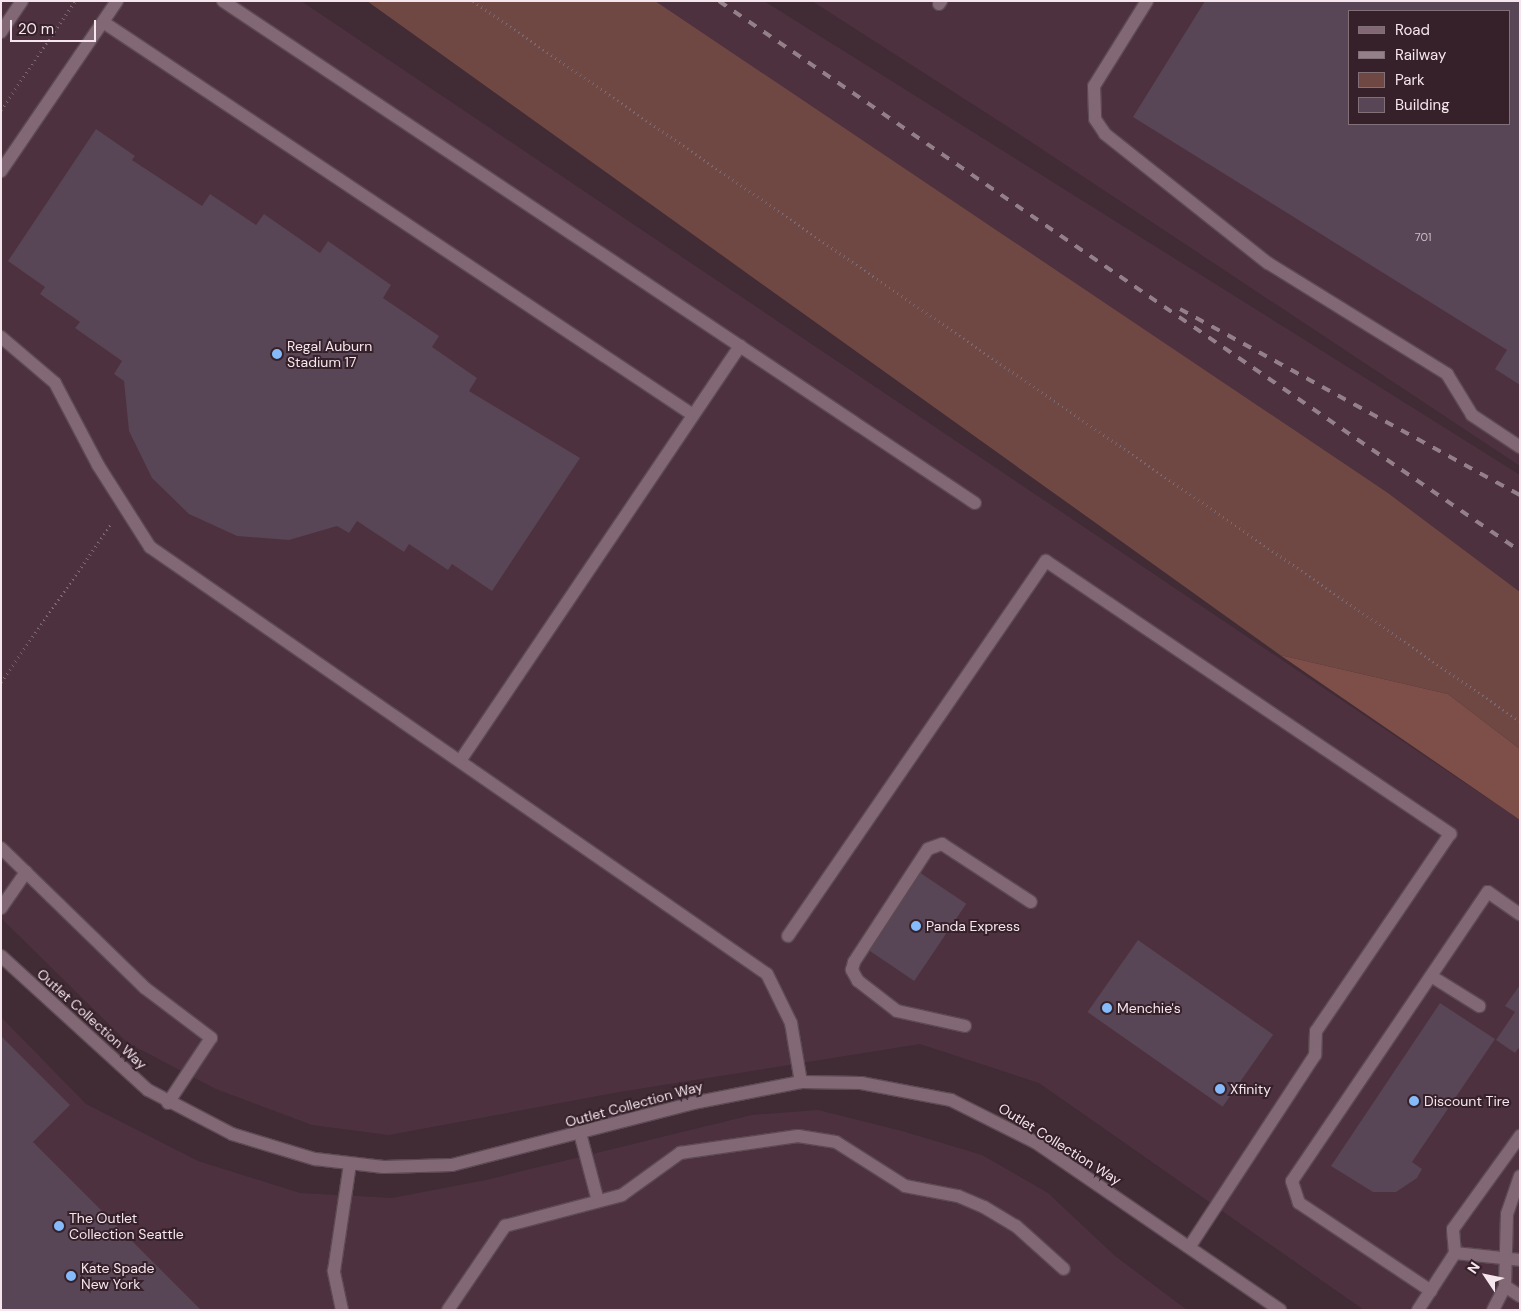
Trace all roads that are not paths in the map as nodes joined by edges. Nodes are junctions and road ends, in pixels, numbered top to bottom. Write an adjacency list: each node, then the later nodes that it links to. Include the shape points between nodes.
1 (22, 1): 6 (street)
2 (117, 1): 5 (street)
3 (223, 1): 9 (street)
4 (1147, 1): 11 (street, via 1094,86 1095,119 1105,134 1268,263 1447,374 1472,415)
5 (103, 22): 7 (street); 10 (street)
6 (1, 32)
7 (1, 171)
8 (1, 337): 13 (street, via 55,384 126,513 150,547)
9 (740, 346): 10 (street); 12 (street)
10 (693, 415): 13 (street)
11 (1520, 447)
12 (975, 503)
13 (460, 761): 24 (street, via 767,974 791,1023)
14 (1, 848): 15 (street)
15 (26, 872): 17 (street); 25 (street, via 145,988 211,1038)
16 (1031, 902): 23 (street, via 942,844 928,849 854,962 852,970 858,981 896,1011)
17 (1, 908)
18 (1520, 914): 21 (street, via 1488,892)
19 (788, 936): 31 (street, via 1046,561 1450,834 1316,1031 1314,1055)
20 (1, 956): 25 (street, Outlet Collection Way, via 116,1065)
21 (1431, 976): 22 (street); 36 (street, via 1292,1181 1299,1203)
22 (1479, 1006)
23 (965, 1026)
24 (801, 1082): 26 (street, Outlet Collection Way, via 693,1103); 31 (street, Outlet Collection Way, via 913,1091 980,1112 1035,1142)
25 (168, 1103): 28 (street, Outlet Collection Way, via 250,1140 315,1159)
26 (580, 1133): 28 (street, Outlet Collection Way, via 452,1164); 30 (street)
27 (1520, 1136): 32 (street, via 1453,1229)
28 (350, 1164): 38 (street, via 334,1271)
29 (1520, 1176): 33 (street, via 1507,1214)
30 (598, 1201): 34 (street, via 622,1194 680,1153 810,1136 836,1142 905,1186 958,1196 984,1207 1016,1226); 39 (street, via 505,1226)
31 (1190, 1246): 40 (street, Outlet Collection Way)
32 (1454, 1253): 33 (street); 36 (street)
33 (1514, 1260): 35 (street)
34 (1064, 1269)
35 (1505, 1286): 37 (street); 42 (street)
36 (1431, 1291): 41 (street)
37 (1520, 1296)
38 (342, 1310)
39 (448, 1310)
40 (1280, 1310)
41 (1418, 1310)
42 (1492, 1310)

